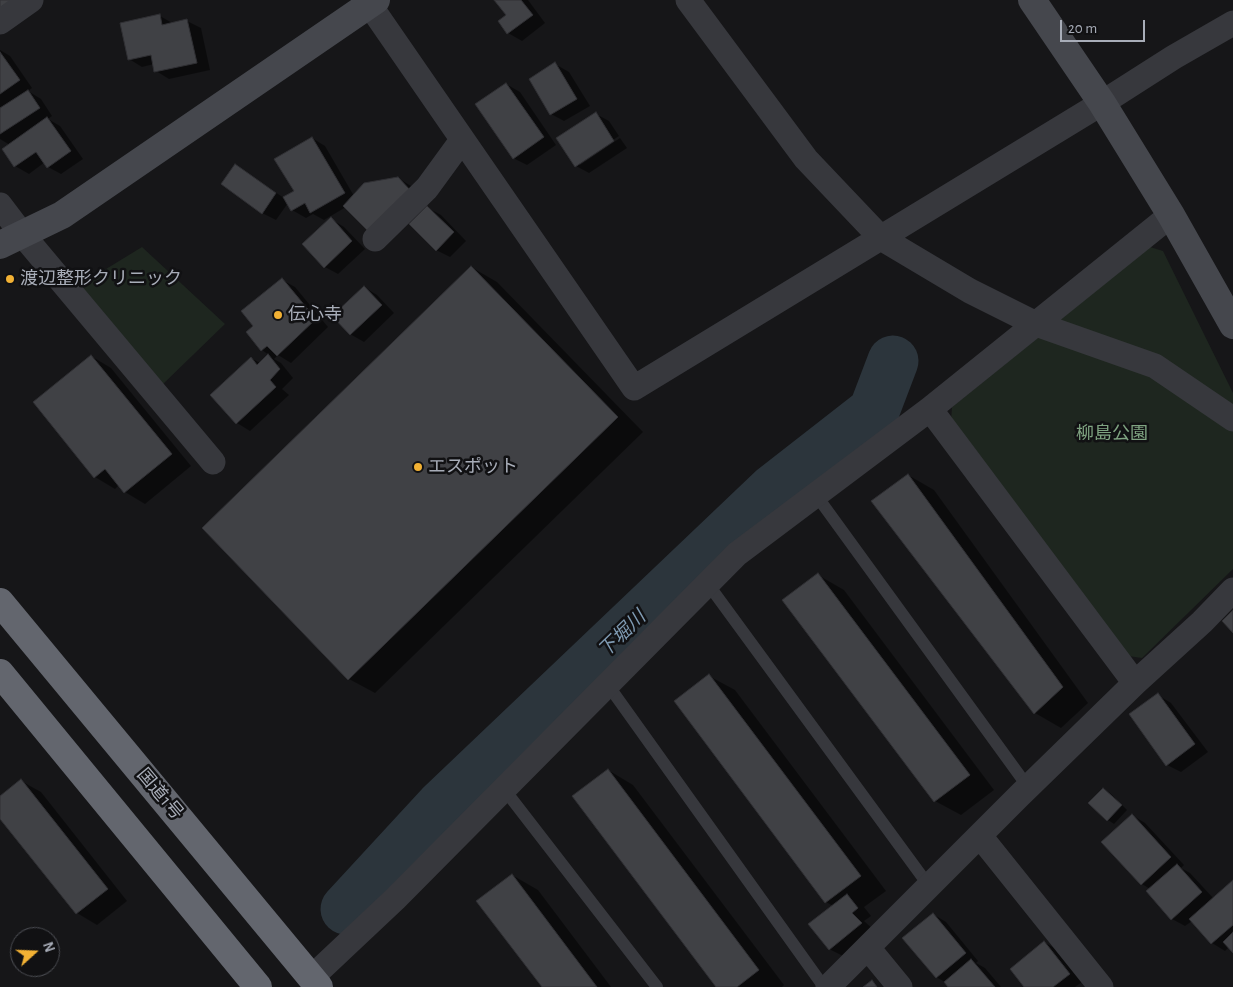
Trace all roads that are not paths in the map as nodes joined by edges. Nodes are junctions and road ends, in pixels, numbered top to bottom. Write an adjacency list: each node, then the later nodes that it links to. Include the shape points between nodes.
1 (32, 0): 5 (street)
2 (688, 0): 11 (street, via 806,159)
3 (1032, 0): 7 (street)
4 (372, 2): 8 (street); 12 (street, via 62,215)
5 (0, 22)
6 (1233, 23): 7 (street, via 1174,56)
7 (1102, 103): 10 (street); 11 (street)
8 (462, 140): 11 (street, via 634,388); 13 (street, via 427,188)
9 (0, 205): 12 (street)
10 (1171, 215): 14 (street); 15 (street)
11 (881, 238): 14 (street, via 970,291)
12 (11, 239): 18 (street)
13 (375, 239)
14 (1036, 324): 16 (street); 17 (street, via 1155,366)
15 (1233, 325)
16 (930, 410): 19 (street); 24 (street)
17 (1233, 419)
18 (213, 462)
19 (816, 495): 20 (street, via 737,554); 26 (lane)
20 (708, 584): 25 (street); 29 (lane)
21 (1233, 590): 24 (street)
22 (0, 602): 31 (highway, 国道1号)
23 (0, 673): 32 (highway)
24 (1135, 683): 26 (street)
25 (608, 685): 27 (street); 34 (lane)
26 (1028, 787): 28 (street)
27 (504, 789): 31 (street); 33 (lane)
28 (980, 836): 29 (street); 36 (street)
29 (930, 886): 30 (street)
30 (868, 948): 34 (street); 35 (street)
31 (315, 982)
32 (258, 987)
33 (657, 987)
34 (826, 987)
35 (900, 987)
36 (1101, 987)

